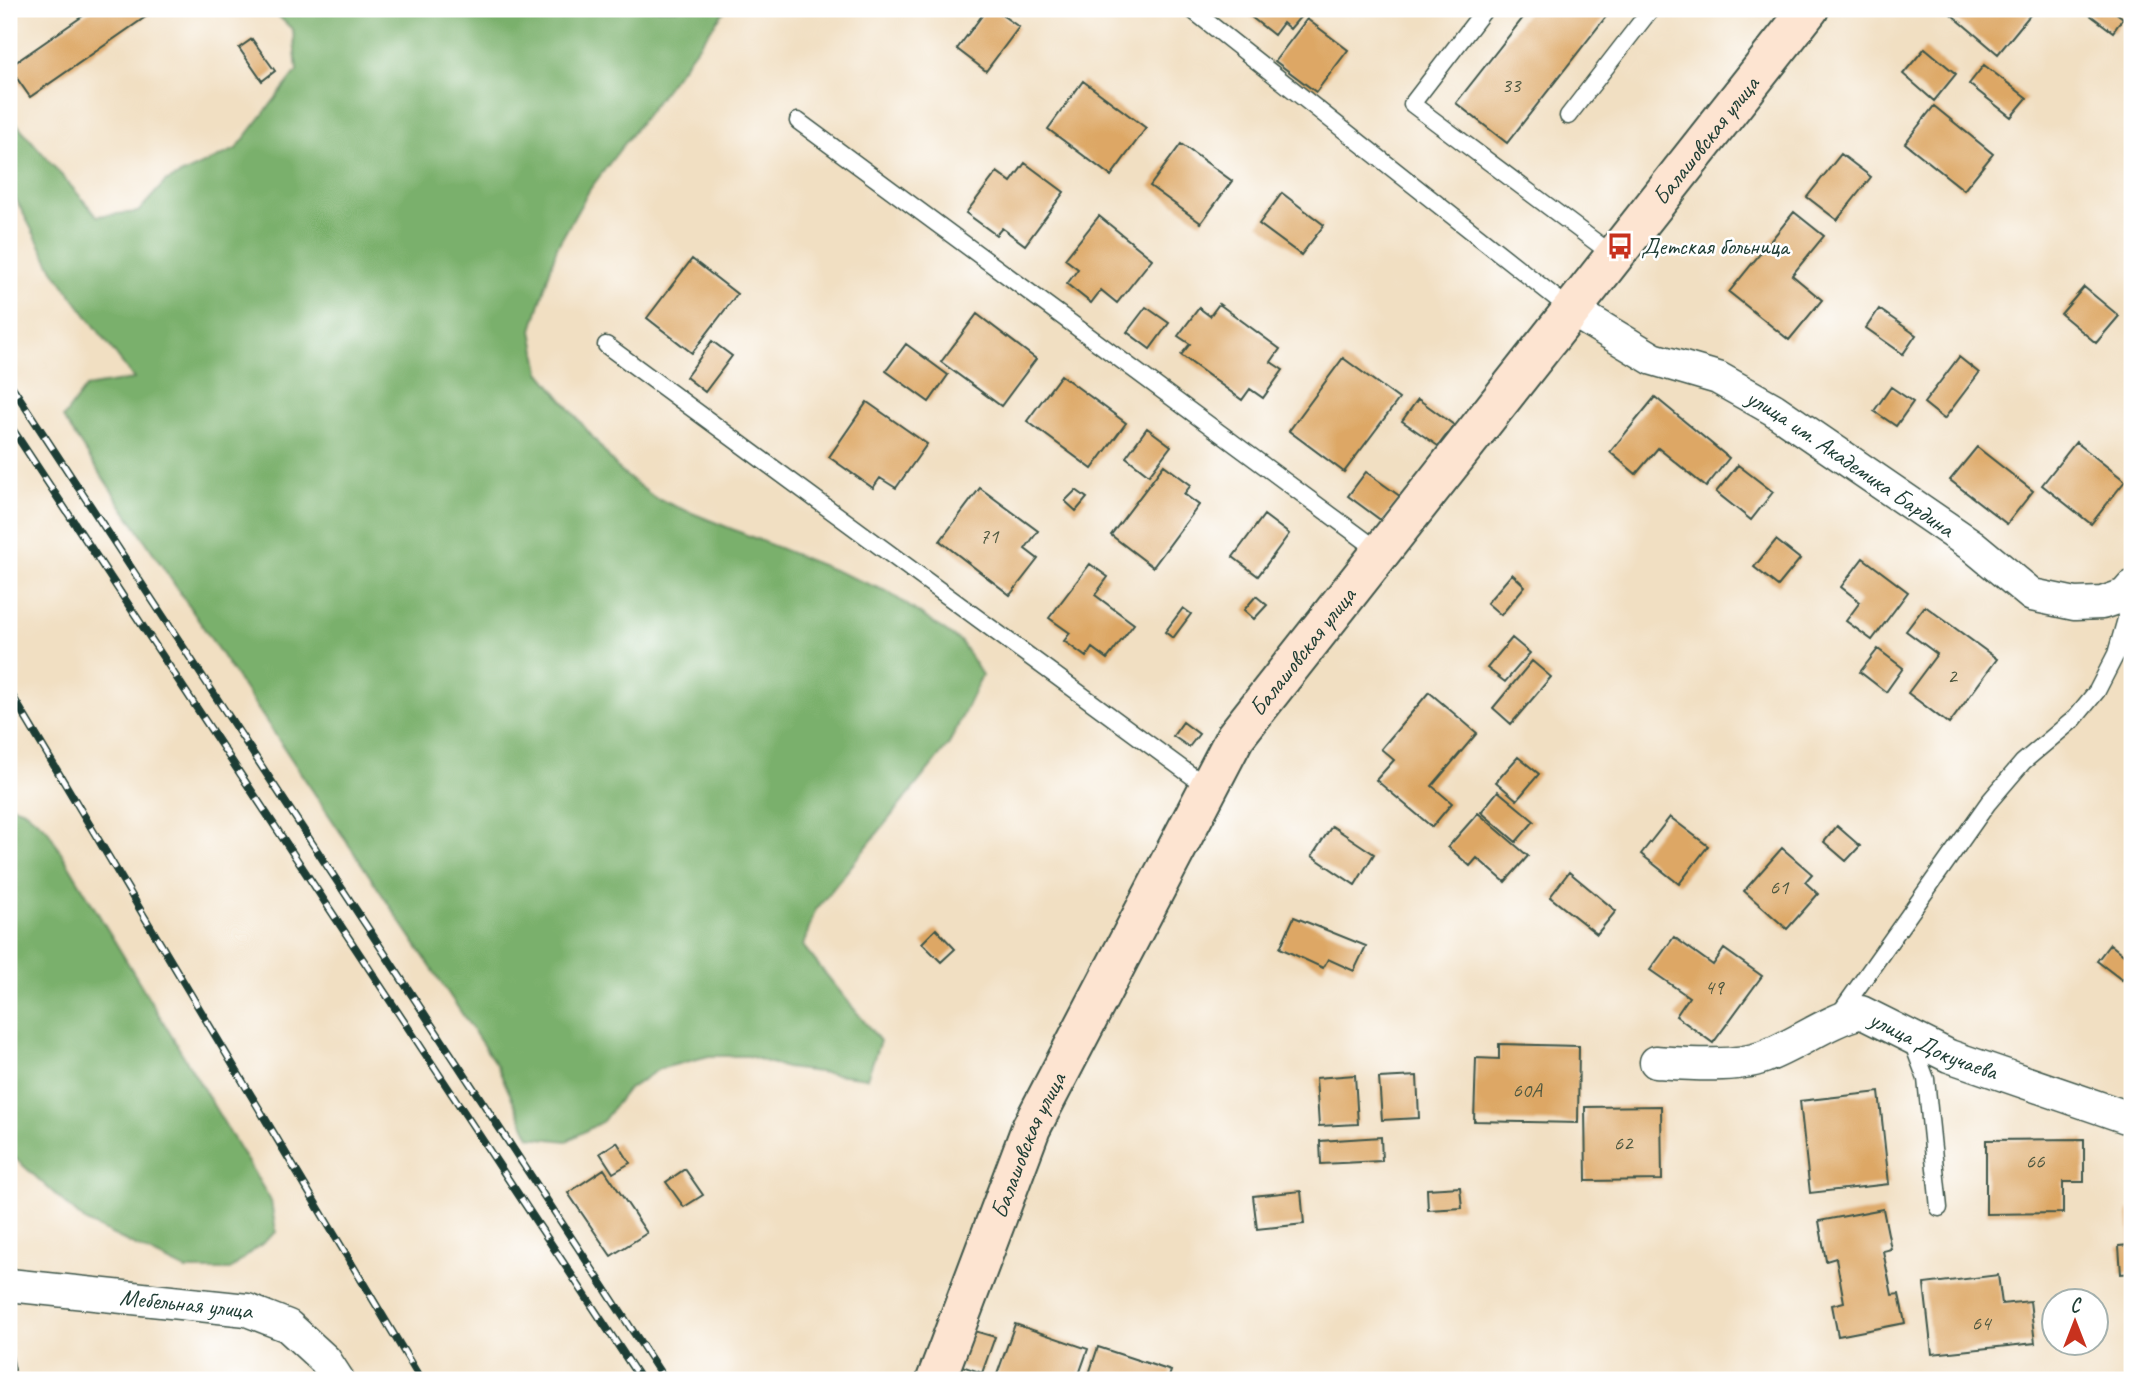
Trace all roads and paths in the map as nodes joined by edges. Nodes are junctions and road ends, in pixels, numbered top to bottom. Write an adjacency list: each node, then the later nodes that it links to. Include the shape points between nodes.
1 (1191, 9): 8 (lane)
2 (1485, 9): 7 (lane, via 1412,104)
3 (1651, 9): 5 (lane)
4 (1809, 9): 7 (street, Балашовская улица)
5 (1568, 116)
6 (798, 121): 10 (lane)
7 (1613, 255): 8 (street, Балашовская улица)
8 (1570, 309): 10 (street, Балашовская улица); 11 (street, улица им. Академика Бардина, via 1653,359 1718,378 1773,409 1973,546 2032,595 2075,604 2102,603)
9 (606, 345): 12 (lane)
10 (1382, 553): 12 (street, Балашовская улица, via 1235,737)
11 (2129, 591): 13 (lane, via 2116,654 2097,691 2074,719 2023,762 1988,803)
12 (1208, 788): 20 (street, Балашовская улица, via 1031,1128)
13 (1836, 1019): 14 (street, улица Докучаева, via 1861,1012); 15 (street, улица Докучаева, via 1762,1058 1702,1065)
14 (1910, 1036): 16 (street, улица Докучаева, via 1949,1056); 17 (lane, via 1926,1079)
15 (1657, 1062)
16 (2132, 1119)
17 (1938, 1208)
18 (9, 1285): 19 (street, Мебельная улица, via 247,1310 288,1326 325,1360)
19 (338, 1380)
20 (936, 1380)

